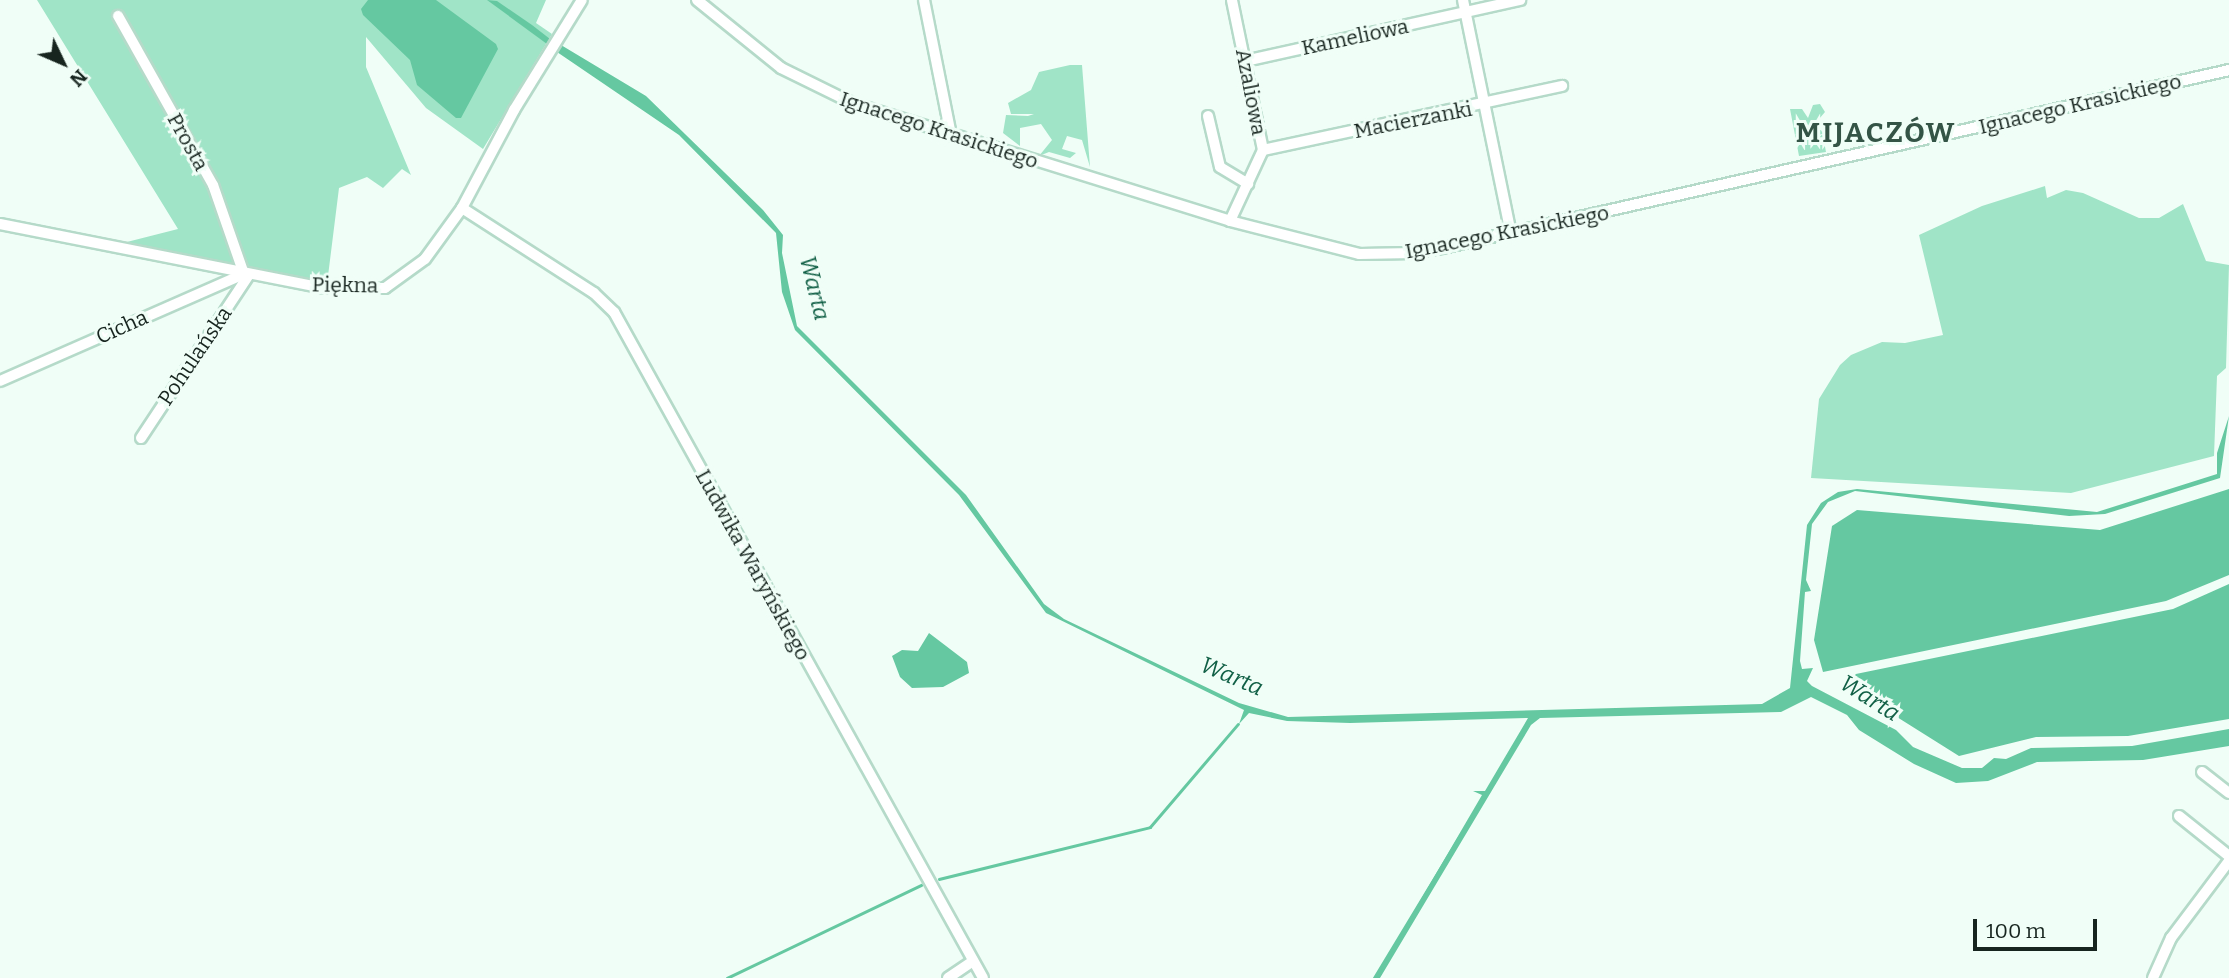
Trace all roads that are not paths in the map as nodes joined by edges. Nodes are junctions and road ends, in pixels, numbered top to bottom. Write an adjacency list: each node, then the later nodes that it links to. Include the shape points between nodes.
1 (582, 0): 17 (street, Piękna)
2 (697, 0): 14 (street, Ignacego Krasickiego, via 802,81 852,103)
3 (924, 0): 14 (street)
4 (1232, 0): 9 (street, Azaliowa)
5 (1462, 0): 7 (street)
6 (1520, 0): 7 (street, Kameliowa)
7 (1465, 14): 9 (street, Kameliowa); 12 (street)
8 (118, 16): 21 (street, Prosta, via 213,186)
9 (1245, 61): 15 (street, Azaliowa)
10 (2229, 70): 20 (street, Ignacego Krasickiego)
11 (1562, 86): 12 (street, Macierzanki)
12 (1486, 105): 15 (street, Macierzanki); 20 (street)
13 (1208, 116): 16 (street, via 1220,167)
14 (951, 135): 18 (street, Ignacego Krasickiego)
15 (1262, 150): 16 (street, Azaliowa)
16 (1248, 184): 18 (street, Azaliowa)
17 (462, 208): 21 (street, Piękna, via 425,259 385,288 322,288); 28 (street, Ludwika Waryńskiego, via 594,293 614,312)
18 (1230, 221): 20 (street, Ignacego Krasickiego, via 1318,246 1370,254 1414,253)
19 (0, 224): 21 (street, Piękna)
20 (1511, 233)
21 (246, 274): 22 (street, Cicha); 23 (street, Pohulańska)
22 (0, 381)
23 (141, 438)
24 (2202, 772): 25 (street)
25 (2229, 793)
26 (2179, 816): 27 (street)
27 (2229, 859): 31 (street, via 2171,938)
28 (974, 961): 29 (street); 30 (street, Ludwika Waryńskiego)
29 (948, 978)
30 (983, 978)
31 (2153, 978)

